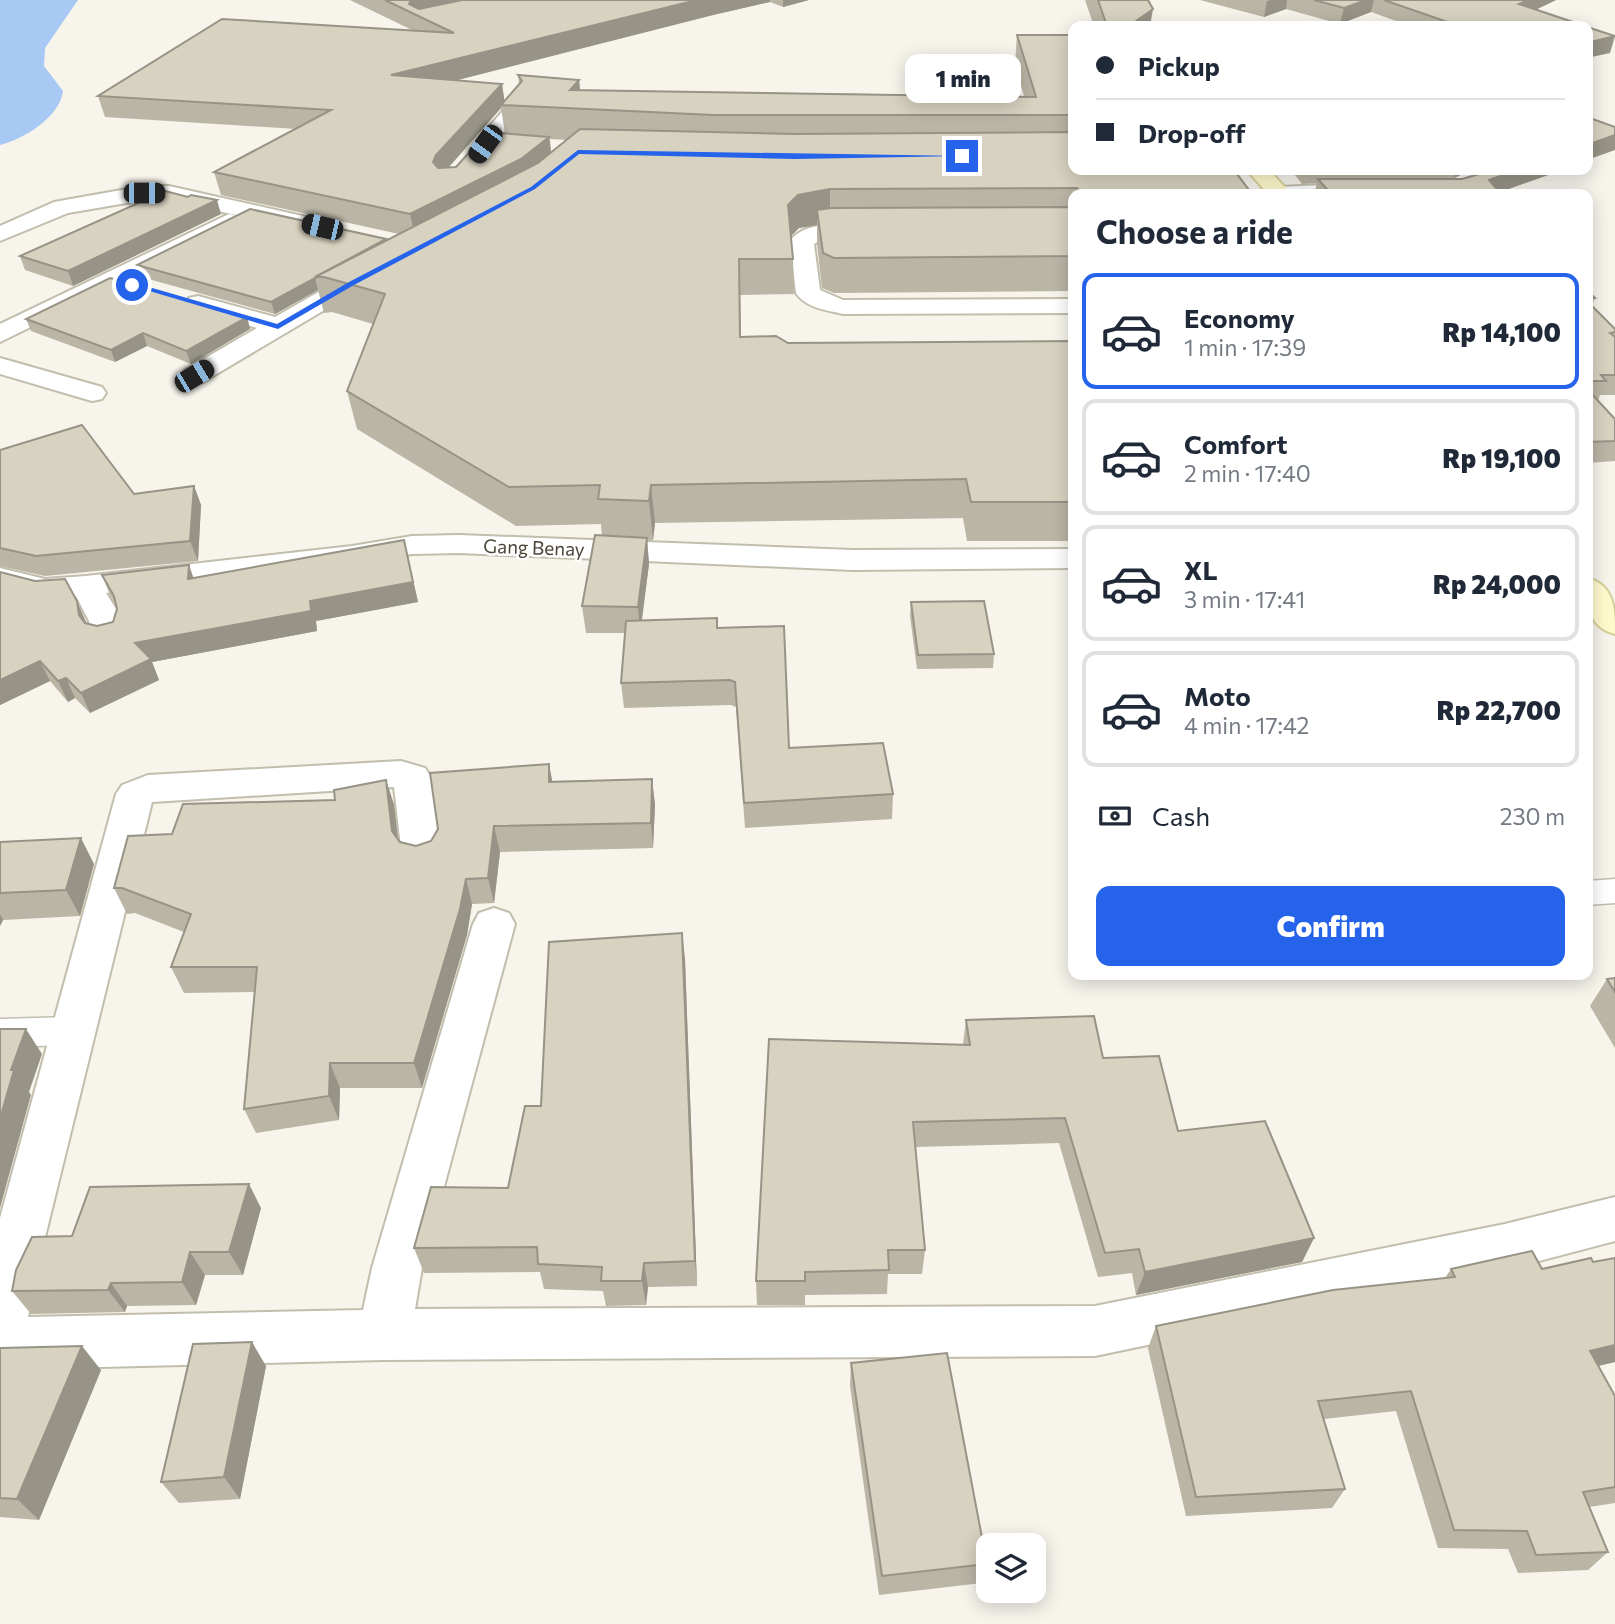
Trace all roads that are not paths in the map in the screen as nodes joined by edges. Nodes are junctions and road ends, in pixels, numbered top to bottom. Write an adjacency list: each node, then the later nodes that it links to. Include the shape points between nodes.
1 (514, 110): 2 (street)
2 (488, 150)
3 (1262, 175): 4 (street)
4 (1275, 189)
5 (250, 211): 6 (street); 8 (street, via 169,193 144,193 62,207); 10 (street)
6 (314, 225)
7 (884, 232): 13 (street, via 807,236 802,241 808,293 843,307)
8 (0, 234)
9 (384, 266): 14 (street)
10 (112, 279): 11 (street); 15 (street)
11 (149, 289)
12 (173, 296): 14 (street)
13 (1068, 306)
14 (278, 326): 17 (street)
15 (0, 334)
16 (0, 366): 18 (street)
17 (194, 376)
18 (92, 393)
19 (1068, 558): 21 (street, Gang Benay, via 853,560 412,545)
20 (0, 578): 21 (street, Gang Benay, via 45,589)
21 (86, 586): 24 (street, via 106,621)
22 (1593, 596): 23 (street)
23 (1615, 624)
24 (107, 634)
25 (422, 855): 29 (street, via 412,777 401,774 148,788 135,794)
26 (1615, 891): 27 (lane)
27 (1593, 893)
28 (494, 924): 32 (street, via 397,1268)
29 (71, 1031): 30 (lane); 32 (street, via 8,1282 1,1321 5,1338 18,1343)
30 (0, 1033)
31 (1615, 1219): 32 (street, via 1505,1247 1096,1331)
32 (384, 1335)

